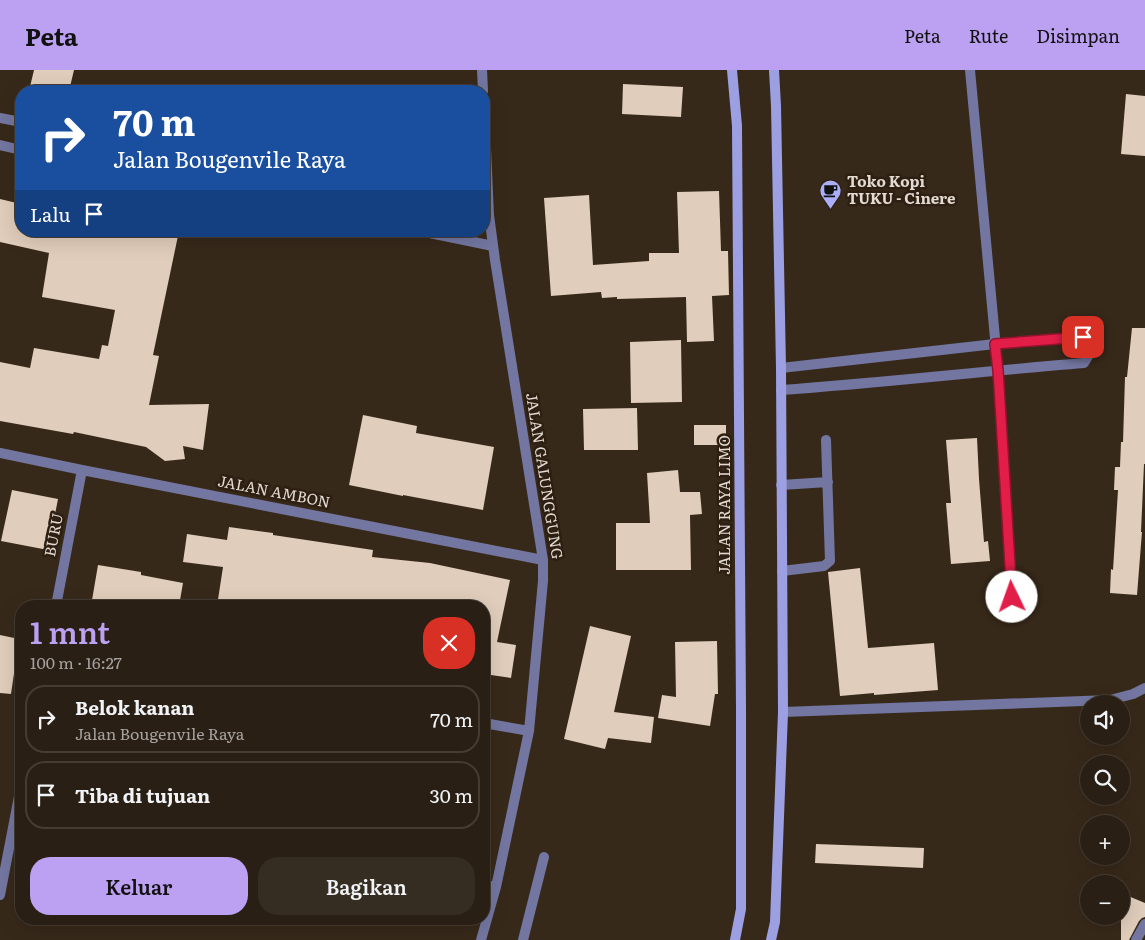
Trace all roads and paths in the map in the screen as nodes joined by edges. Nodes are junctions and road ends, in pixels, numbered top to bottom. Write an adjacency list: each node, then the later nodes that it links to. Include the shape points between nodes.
1 (482, 70): 5 (street)
2 (732, 70): 40 (main road, JALAN RAYA LIMO, via 737,126 741,697 741,910)
3 (774, 70): 14 (main road)
4 (970, 70): 13 (street)
5 (483, 85)
6 (0, 118): 7 (street)
7 (15, 121)
8 (0, 146): 9 (street)
9 (15, 149)
10 (490, 230): 12 (street, JALAN GALUNGGUNG)
11 (449, 237): 12 (street)
12 (493, 246): 22 (street, JALAN GALUNGGUNG)
13 (995, 344): 14 (street); 15 (street); 15 (street, via 1085,337 1090,354 1084,363)
14 (781, 368): 16 (main road)
15 (998, 370): 16 (street); 24 (street)
16 (781, 390): 21 (main road)
17 (826, 440): 20 (street)
18 (0, 453): 19 (street, JALAN AMBON)
19 (82, 470): 22 (street, JALAN AMBON); 25 (street, BURU)
20 (828, 482): 21 (street); 23 (street, via 830,561 824,566)
21 (782, 485): 23 (main road)
22 (543, 560): 29 (street, JALAN GALUNGGUNG)
23 (782, 571): 27 (main road)
24 (1012, 597)
25 (57, 600)
26 (1145, 688): 27 (street, via 1110,700)
27 (783, 712): 41 (main road, via 775,922)
28 (490, 724): 29 (street)
29 (529, 731): 33 (street, JALAN GALUNGGUNG)
30 (15, 825): 34 (street)
31 (544, 857): 39 (street)
32 (490, 886): 33 (street)
33 (496, 887): 35 (street, JALAN GALUNGGUNG)
34 (0, 895)
35 (490, 908)
36 (1145, 924): 42 (street)
37 (485, 925): 38 (street, JALAN GALUNGGUNG)
38 (481, 940)
39 (523, 940)
40 (735, 940)
41 (771, 940)
42 (1136, 940)

